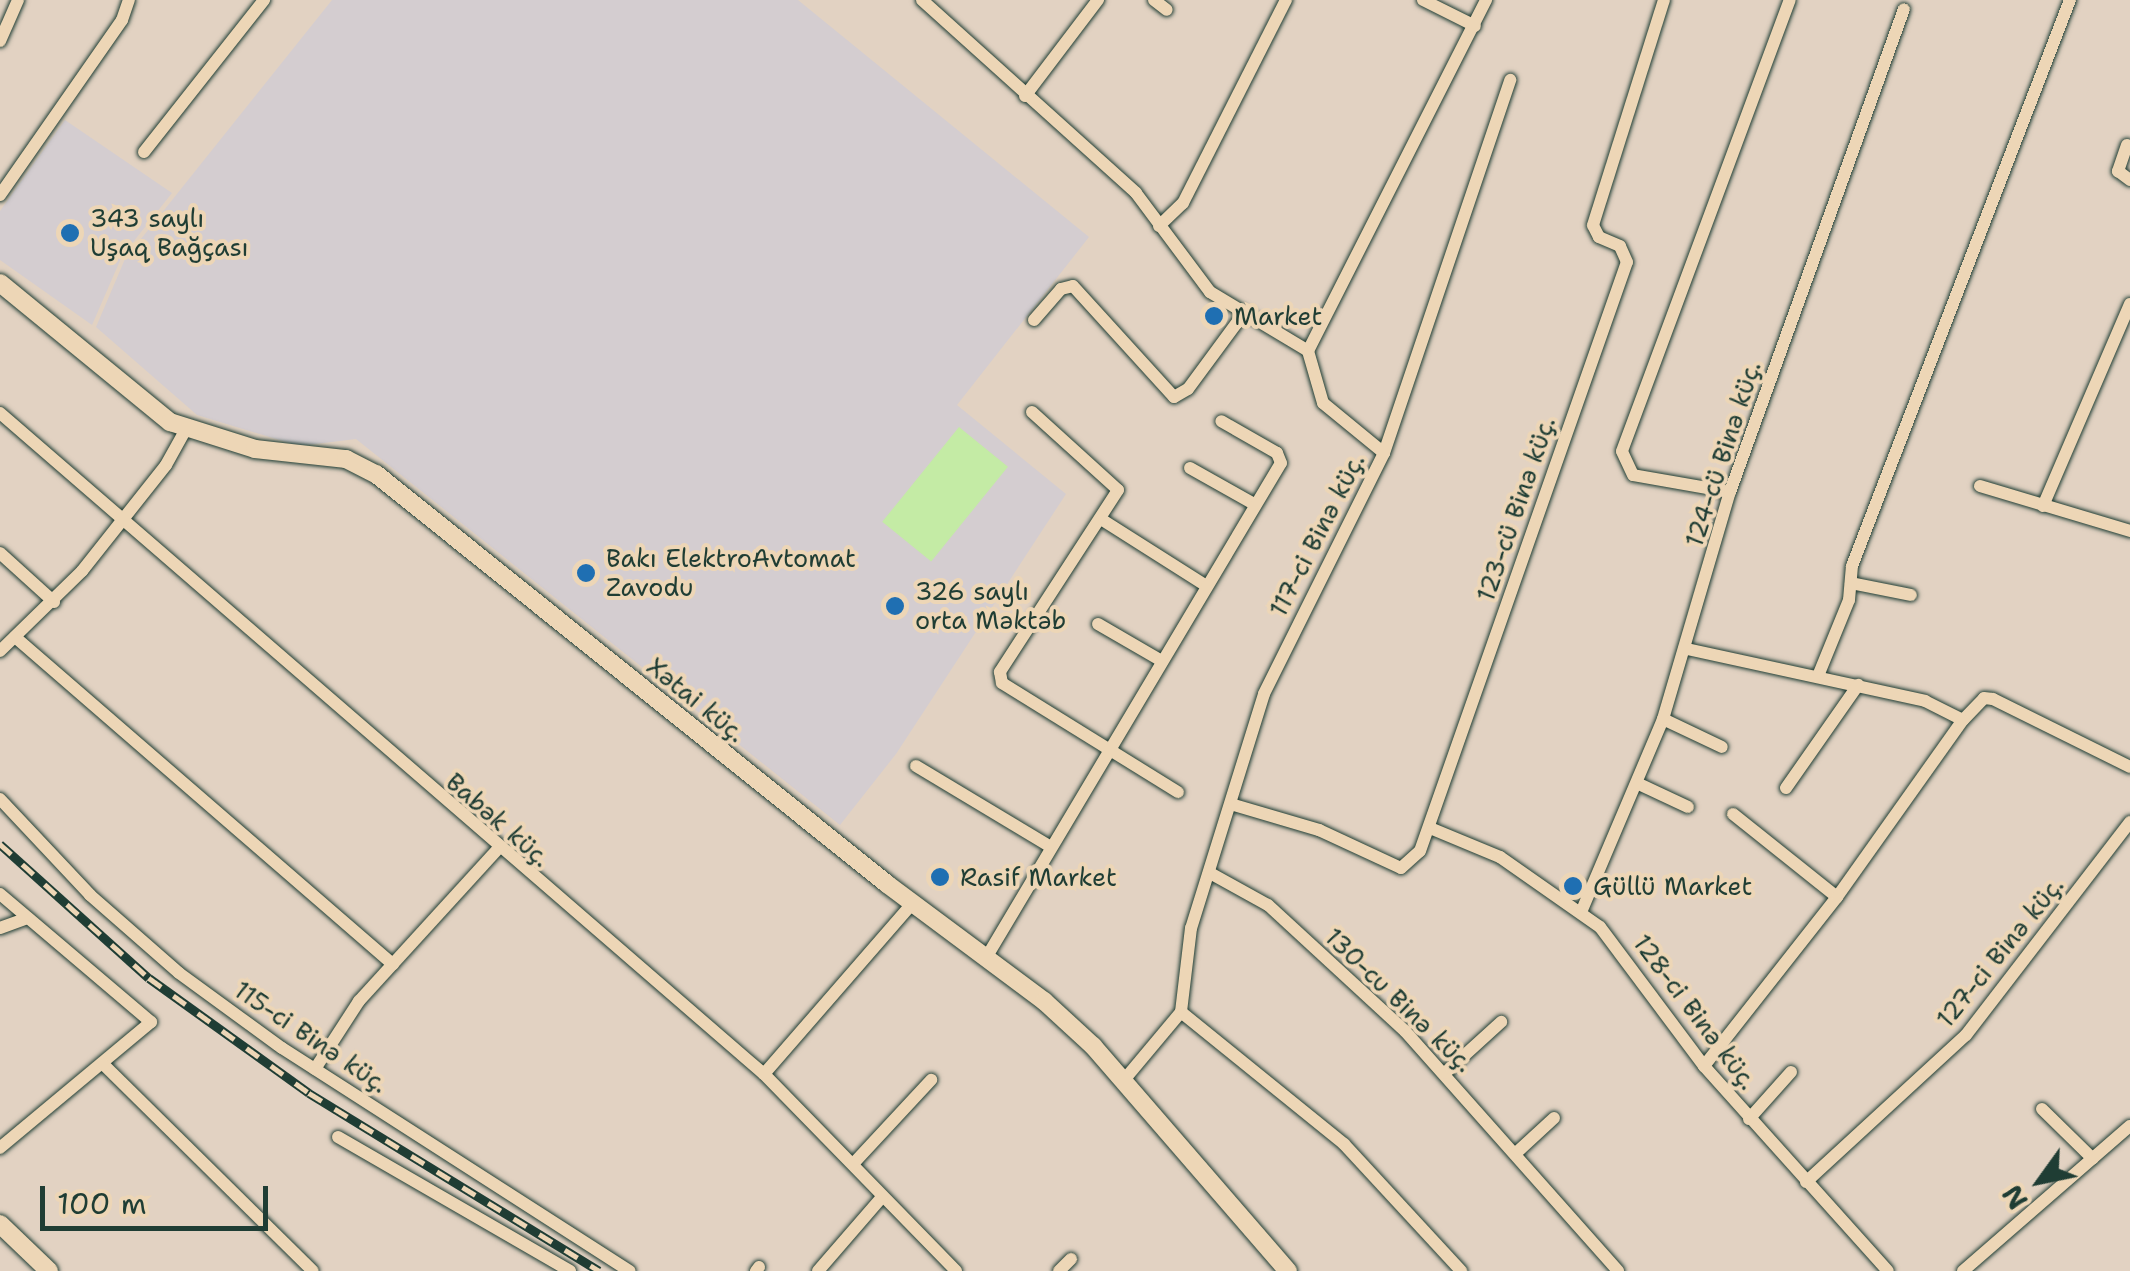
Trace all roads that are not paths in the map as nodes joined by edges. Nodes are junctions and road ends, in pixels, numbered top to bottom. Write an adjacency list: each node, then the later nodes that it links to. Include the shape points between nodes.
1 (129, 0): 22 (street, via 122,20)
2 (264, 0): 20 (street)
3 (1098, 0): 18 (street)
4 (1154, 0): 14 (street)
5 (1286, 0): 23 (street, via 1182,203)
6 (1423, 0): 15 (street)
7 (1486, 0): 15 (street)
8 (1664, 0): 68 (street, 123-cü Binə küç., via 1593,225 1599,237 1620,246 1627,262)
9 (1790, 0): 36 (street, via 1622,451 1621,461 1634,475)
10 (2070, 0): 43 (street)
11 (923, 1): 18 (street)
12 (14, 2): 16 (street)
13 (1904, 9): 36 (street, 124-cü Binə küç.)
14 (1167, 10)
15 (1474, 26): 28 (street)
16 (0, 40)
17 (1510, 80): 33 (street)
18 (1025, 96): 23 (street, via 1136,194)
19 (2127, 145): 21 (street, via 2118,171)
20 (144, 152)
21 (2130, 180)
22 (0, 196)
23 (1159, 226): 26 (street, via 1210,292)
24 (0, 283): 32 (street, Xətai küç., via 148,407)
25 (2130, 304): 38 (street)
26 (1244, 313): 27 (street, via 1188,389 1174,397 1073,286 1060,289); 28 (street)
27 (1034, 320)
28 (1308, 351): 33 (street, 117-ci Binə küç., via 1323,403)
29 (1032, 412): 40 (street, via 1116,485)
30 (0, 413): 39 (street, Babək küç.)
31 (1221, 421): 37 (street, via 1280,458)
32 (186, 429): 39 (street); 74 (street, Xətai küç., via 255,449 346,459 376,474)
33 (1384, 453): 64 (street, 117-ci Binə küç., via 1271,679)
34 (1190, 468): 37 (street)
35 (1980, 486): 38 (street)
36 (1730, 492): 49 (street, 124-cü Binə küç.)
37 (1254, 504): 44 (street)
38 (2042, 506): 41 (street)
39 (124, 520): 46 (street); 70 (street, Babək küç.)
40 (1104, 520): 44 (street); 57 (street, via 1000,677 1008,689)
41 (2130, 530)
42 (0, 554): 46 (street)
43 (1851, 583): 45 (street); 52 (street)
44 (1204, 585): 51 (street)
45 (1911, 595)
46 (54, 602): 48 (street)
47 (1098, 624): 51 (street)
48 (15, 637): 50 (street); 79 (street)
49 (1687, 649): 52 (street); 54 (street, 124-cü Binə küç.)
50 (0, 650)
51 (1160, 660): 57 (street)
52 (1818, 676): 53 (street)
53 (1858, 685): 55 (street, via 1926,701); 61 (street)
54 (1663, 719): 56 (street); 60 (street, 124-cü Binə küç.)
55 (1963, 720): 59 (street, via 1984,698 1992,699); 73 (street)
56 (1722, 746)
57 (1108, 749): 62 (street); 69 (street)
58 (916, 766): 69 (street)
59 (2130, 767)
60 (1639, 784): 65 (street); 75 (street, 124-cü Binə küç.)
61 (1786, 788)
62 (1178, 792)
63 (0, 798): 84 (street, 115-ci Binə küç., via 120,924)
64 (1234, 805): 68 (street, 123-cü Binə küç., via 1319,830 1401,868 1414,861); 71 (street, 117-ci Binə küç.)
65 (1688, 808)
66 (1733, 814): 73 (street)
67 (2130, 822): 99 (street, 127-ci Binə küç., via 1966,1036)
68 (1430, 828): 75 (street, 128-ci Binə küç., via 1481,847)
69 (1051, 847): 78 (street)
70 (497, 850): 79 (street); 87 (street, Babək küç.)
71 (1210, 873): 80 (street, 117-ci Binə küç., via 1191,928); 86 (street, 130-cu Binə küç., via 1268,905)
72 (0, 894): 76 (street)
73 (1837, 896): 83 (street)
74 (912, 904): 78 (street, Xətai küç.); 87 (street)
75 (1582, 910): 83 (street, 128-ci Binə küç., via 1622,952)
76 (27, 918): 77 (street); 82 (street, via 150,1022)
77 (0, 928)
78 (986, 958): 89 (street, Xətai küç., via 1071,1024)
79 (393, 964): 84 (street)
80 (1181, 1012): 89 (street); 111 (street, via 1344,1144)
81 (1501, 1022): 86 (street)
82 (104, 1065): 95 (street); 104 (street)
83 (1704, 1066): 92 (street, 128-ci Binə küç.)
84 (316, 1069): 106 (street, 115-ci Binə küç.)
85 (1791, 1072): 92 (street)
86 (1445, 1073): 96 (street, 130-cu Binə küç.)
87 (764, 1074): 98 (street, Babək küç.)
88 (931, 1080): 98 (street)
89 (1124, 1080): 110 (street, Xətai küç.)
90 (2042, 1109): 97 (street)
91 (1554, 1118): 96 (street)
92 (1749, 1118): 99 (street, 128-ci Binə küç.)
93 (2130, 1126): 97 (street)
94 (338, 1138): 105 (street)
95 (0, 1148)
96 (1515, 1154): 112 (street, 130-cu Binə küç.)
97 (2094, 1159): 114 (street)
98 (853, 1164): 100 (street, Babək küç.)
99 (1806, 1182): 113 (street, 128-ci Binə küç.)
100 (882, 1197): 107 (street); 108 (street, Babək küç.)
101 (0, 1224): 103 (street)
102 (1071, 1260): 109 (street)
103 (49, 1271)
104 (314, 1271)
105 (570, 1271)
106 (630, 1271)
107 (818, 1271)
108 (956, 1271)
109 (1059, 1271)
110 (1288, 1271)
111 (1461, 1271)
112 (1618, 1271)
113 (1888, 1271)
114 (1963, 1271)

